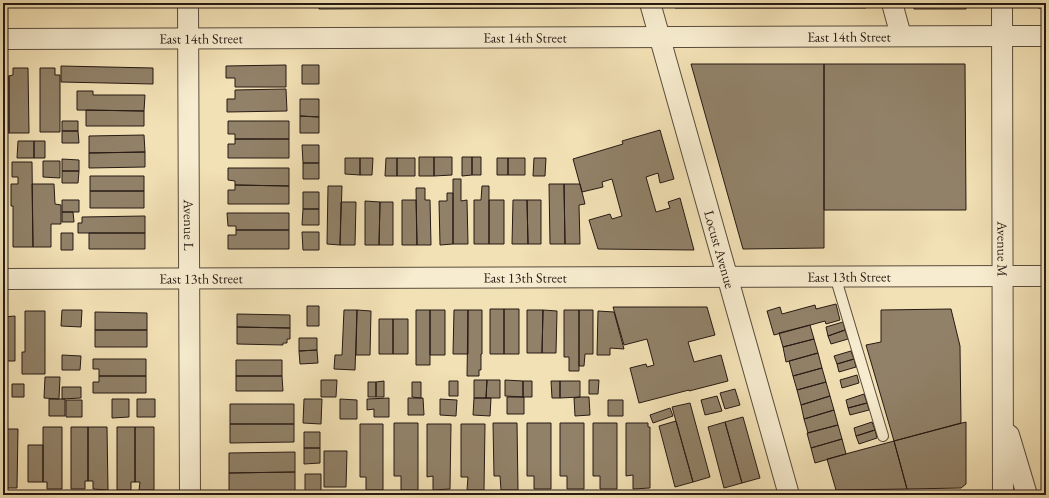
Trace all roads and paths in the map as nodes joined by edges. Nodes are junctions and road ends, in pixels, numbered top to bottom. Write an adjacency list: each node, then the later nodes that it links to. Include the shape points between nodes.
1 (188, 3): 9 (street, Avenue L)
2 (650, 3): 8 (street, Locust Avenue)
3 (892, 3): 5 (street)
4 (1002, 3): 6 (street, Avenue M)
5 (901, 36): 6 (street, East 14th Street); 8 (street, East 14th Street)
6 (1002, 36): 7 (street, East 14th Street); 12 (street, Avenue M)
7 (1046, 36)
8 (660, 37): 9 (street, East 14th Street); 14 (street, Locust Avenue)
9 (188, 38): 10 (street, East 14th Street); 15 (street, Avenue L)
10 (3, 39)
11 (835, 276): 12 (street, East 13th Street); 14 (street, East 13th Street); 18 (lane)
12 (1003, 276): 13 (street, East 13th Street); 17 (street, Avenue M)
13 (1046, 276)
14 (727, 277): 15 (street, East 13th Street); 20 (street, Locust Avenue)
15 (189, 278): 16 (street, East 13th Street); 19 (street, Avenue L)
16 (3, 279)
17 (1003, 412): 21 (street, Avenue M); 22 (street)
18 (883, 436)
19 (190, 495)
20 (789, 495)
21 (1003, 495)
22 (1027, 495)

